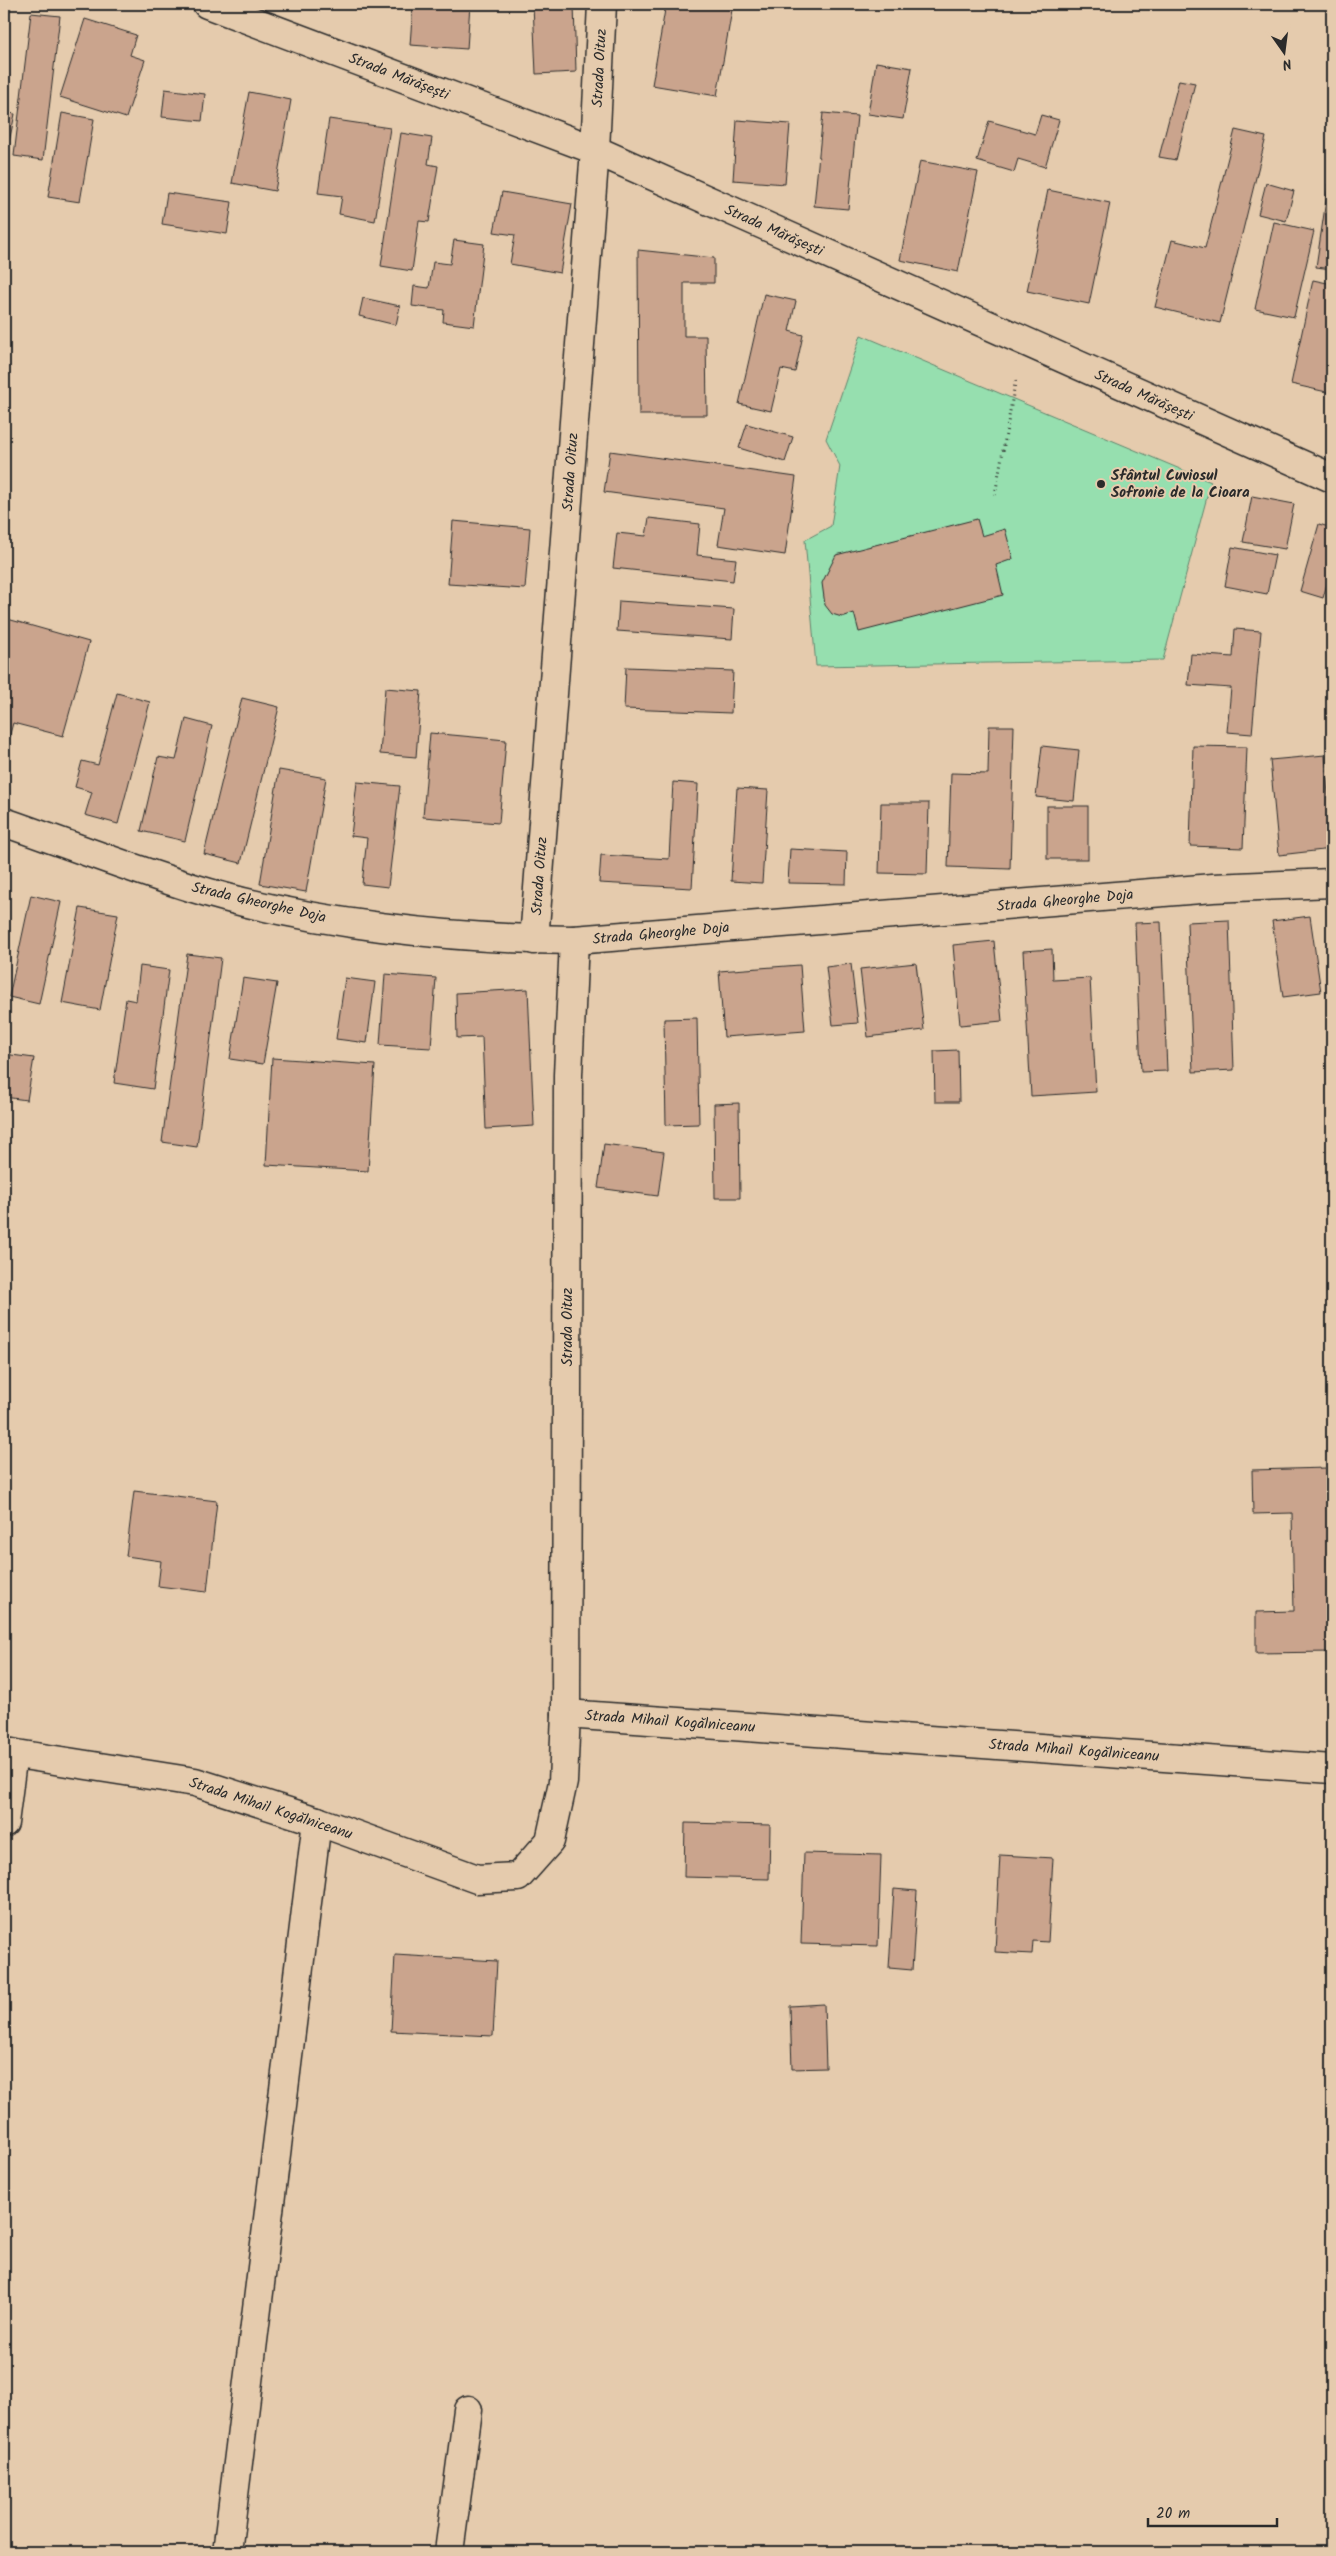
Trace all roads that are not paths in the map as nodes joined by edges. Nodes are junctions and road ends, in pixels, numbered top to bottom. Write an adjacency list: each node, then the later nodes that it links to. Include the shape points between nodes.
1 (206, 4): 3 (street, Strada Mărășești)
2 (602, 4): 3 (street, Strada Oituz)
3 (595, 150): 4 (street, Strada Mărășești); 7 (street, Strada Oituz)
4 (1332, 478)
5 (4, 822): 7 (street, Strada Gheorghe Doja, via 194,889 272,908 400,928)
6 (1332, 883): 8 (street, Strada Gheorghe Doja, via 1213,888)
7 (534, 940): 8 (street, Strada Gheorghe Doja)
8 (574, 940): 9 (street, Strada Oituz, via 568,1075)
9 (566, 1714): 11 (street, Strada Mihail Kogălniceanu); 12 (street, Strada Mihail Kogălniceanu, via 563,1782 550,1841 518,1877 477,1879)
10 (8, 1753): 12 (street, Strada Mihail Kogălniceanu, via 195,1782); 13 (street)
11 (1332, 1769)
12 (317, 1821): 15 (street)
13 (4, 1823)
14 (468, 2410): 16 (street)
15 (227, 2552)
16 (449, 2552)

